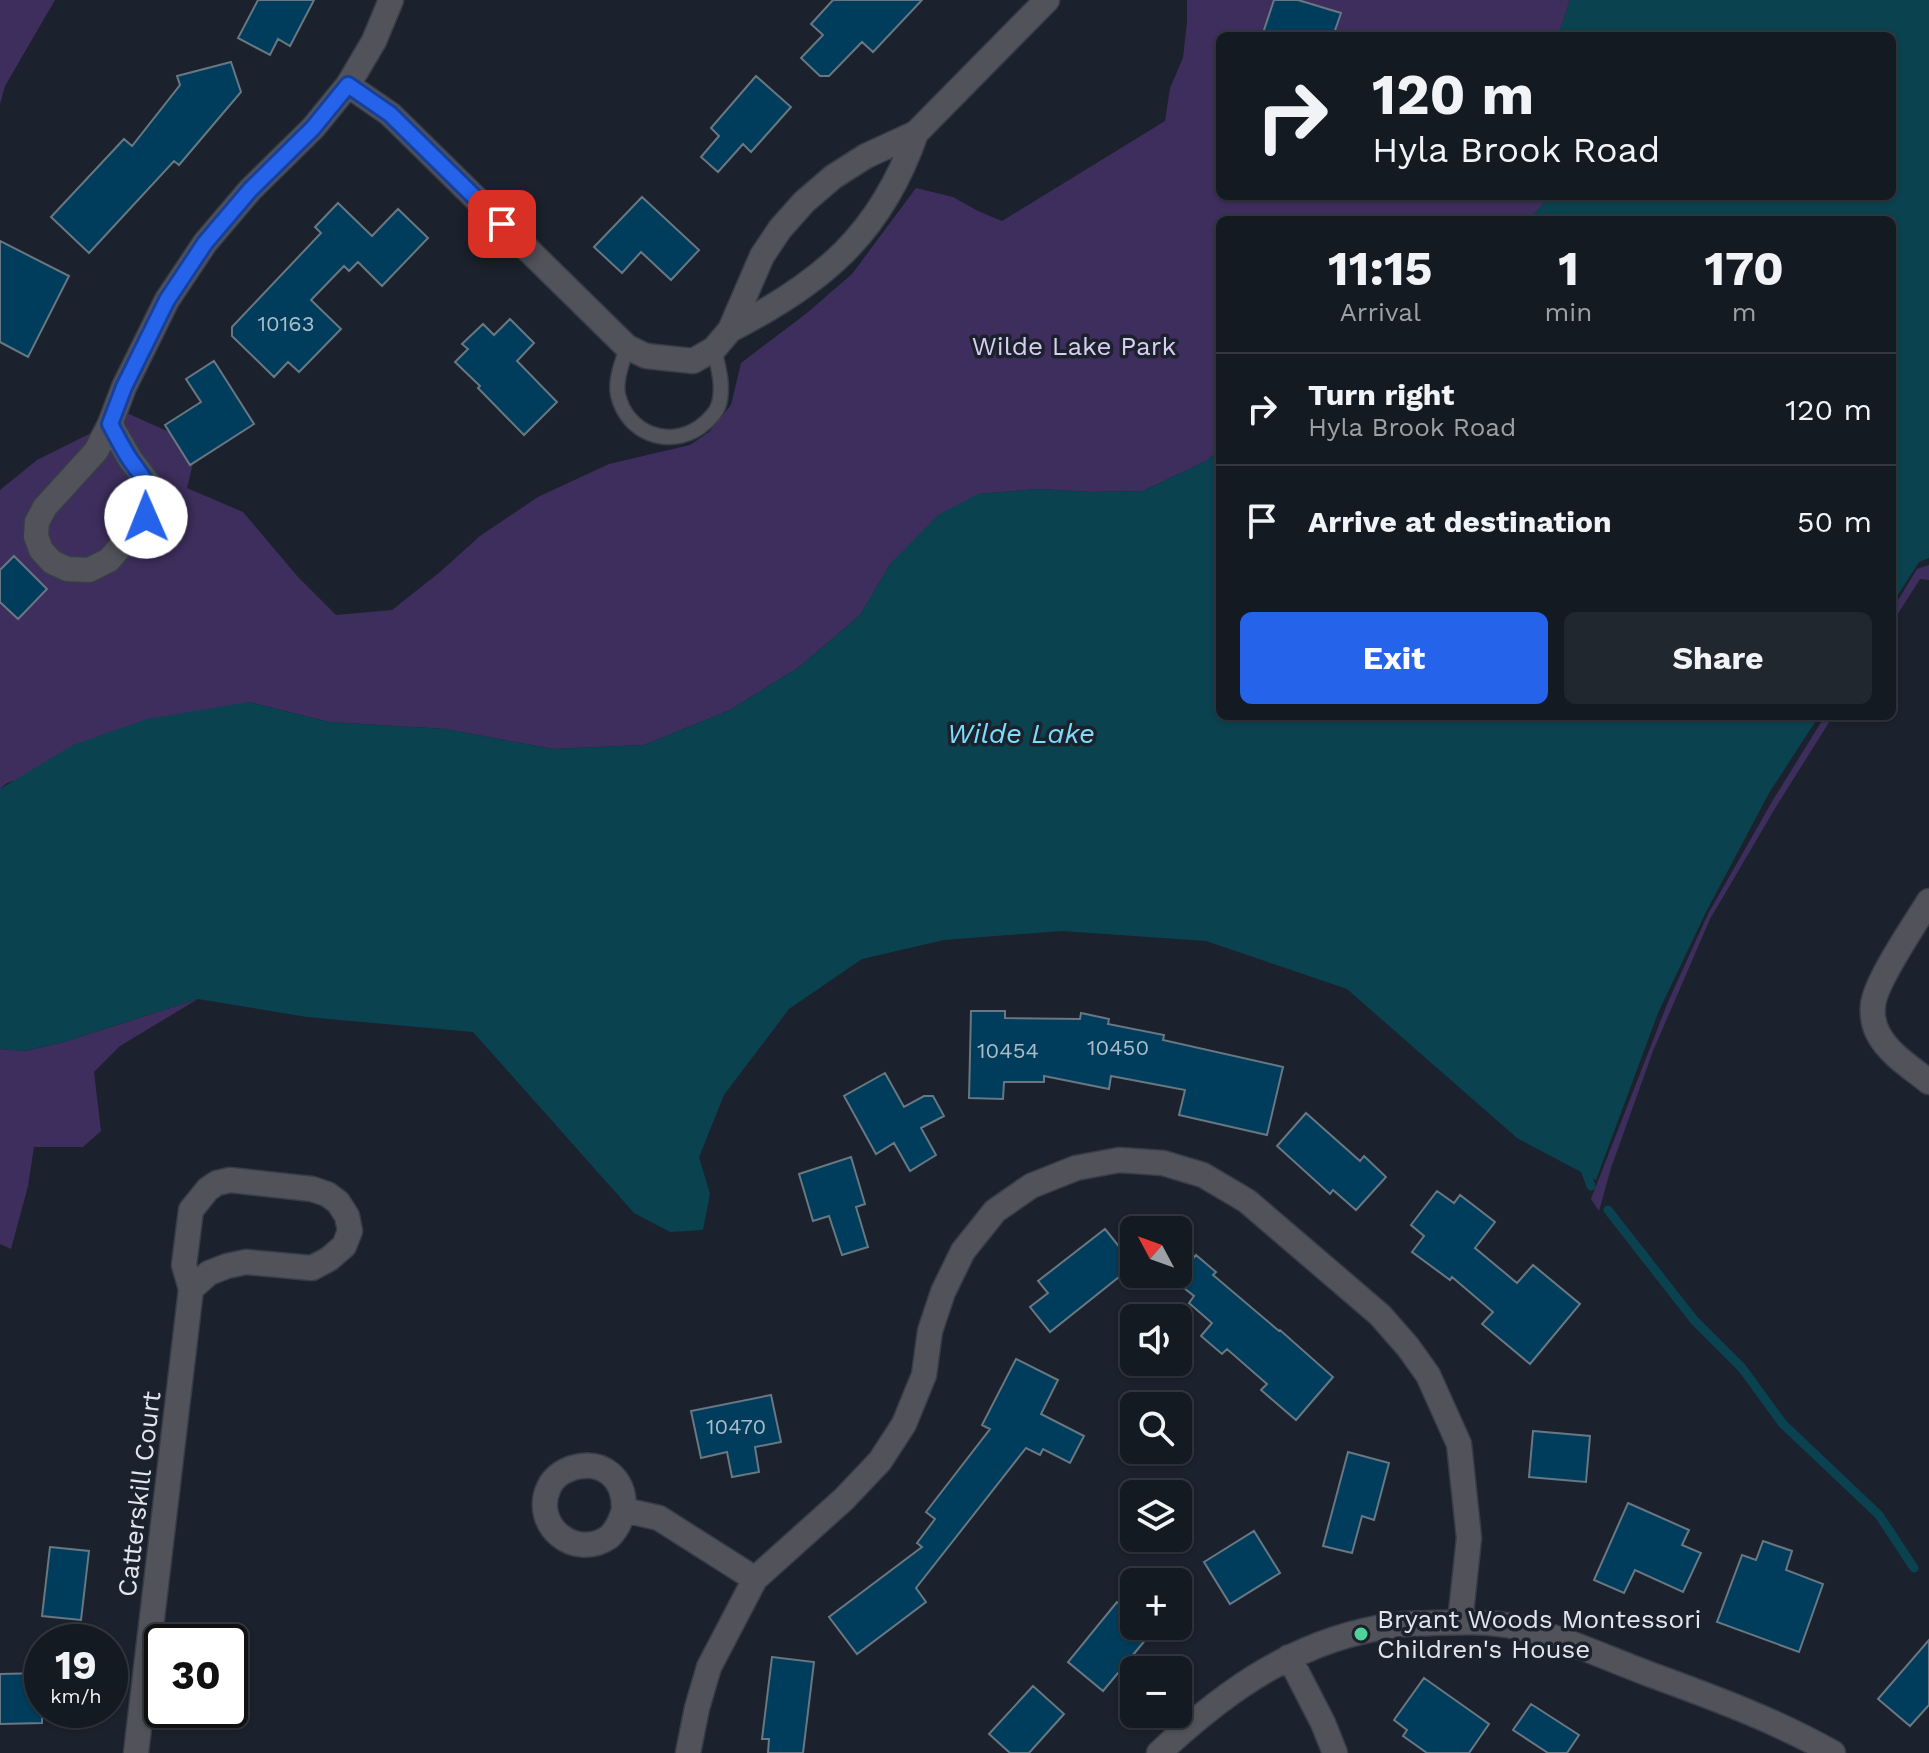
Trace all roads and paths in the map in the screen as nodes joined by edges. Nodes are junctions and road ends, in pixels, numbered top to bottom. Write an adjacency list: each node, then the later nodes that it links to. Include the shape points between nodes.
1 (391, 0): 3 (street)
2 (1047, 0): 4 (street)
3 (348, 85): 6 (street, via 390,114); 7 (street, via 205,243 167,300)
4 (916, 133): 5 (street, via 895,186 853,245 801,289); 5 (street, via 855,163 804,202 762,256)
5 (722, 340): 6 (street, via 693,361 646,356); 6 (lane, via 719,406 689,434 669,438 634,425 625,411 618,379)
6 (627, 347)
7 (110, 424): 7 (street, via 96,451 37,522 41,550 67,569 89,570 109,560 146,517 147,481)
8 (1929, 901): 9 (street, via 1873,1004 1880,1038)
9 (1929, 1082)
10 (191, 1289): 10 (street, Catterskill Court, via 209,1273 246,1262 312,1268 344,1246 350,1231 347,1216 338,1202 312,1189 217,1183 191,1210 184,1265); 15 (street, Catterskill Court)
11 (624, 1510): 12 (street, via 659,1518)
12 (755, 1579): 13 (street, via 880,1461 904,1424 924,1375 943,1292 963,1251 995,1211 1031,1186 1076,1168 1119,1160 1163,1163 1203,1175 1247,1201 1380,1315 1408,1347 1428,1375 1459,1444 1469,1538); 16 (street, via 709,1667)
13 (1460, 1622): 14 (street, via 1396,1625); 19 (street, via 1516,1627 1556,1639 1755,1713)
14 (1289, 1657): 17 (street, via 1237,1687); 18 (street)
15 (136, 1753)
16 (688, 1753)
17 (1159, 1753)
18 (1335, 1753)
19 (1833, 1753)

